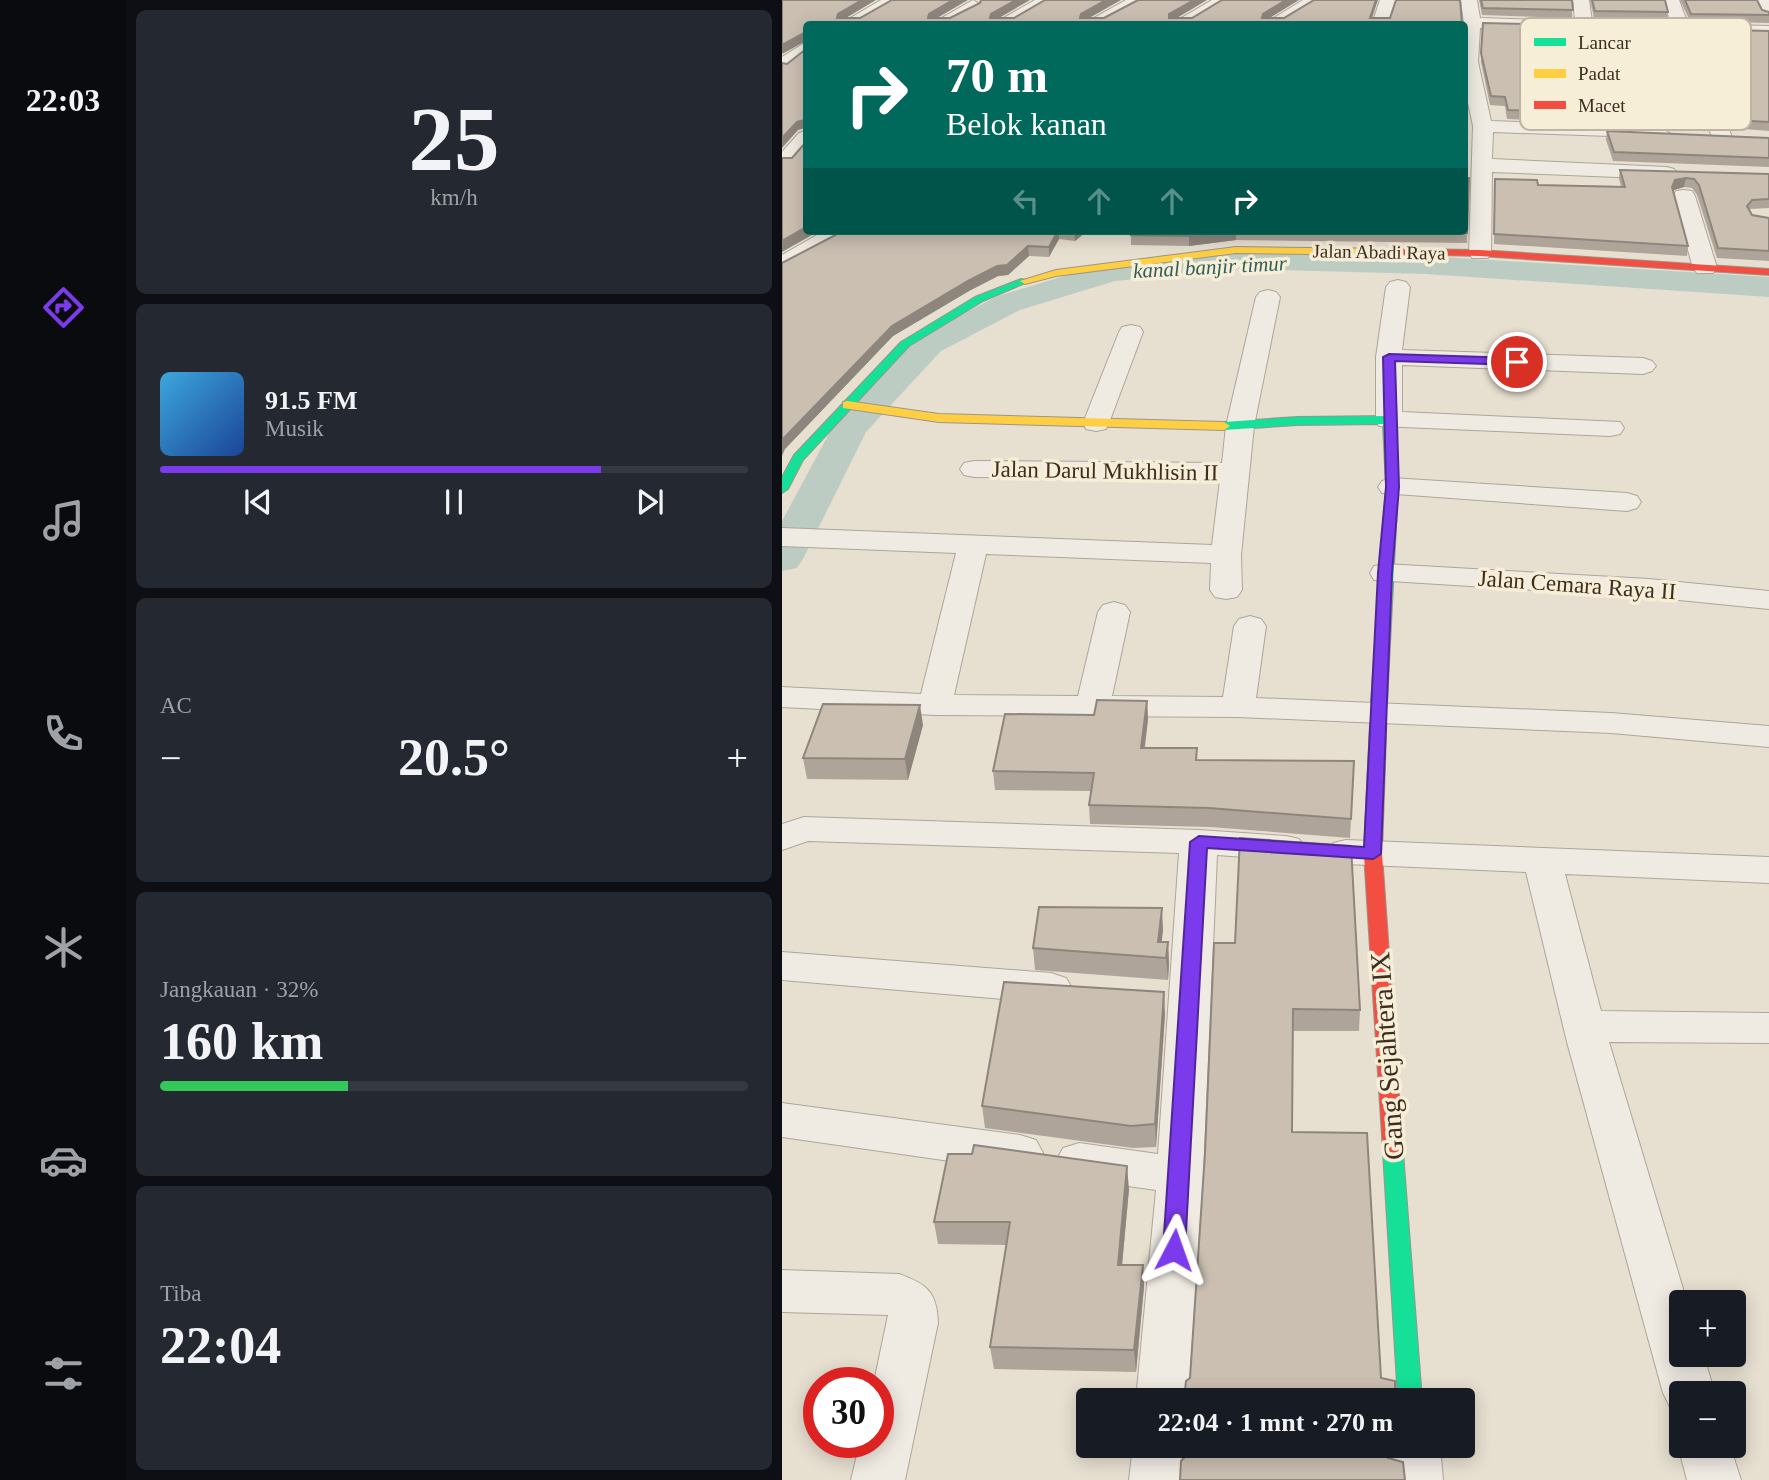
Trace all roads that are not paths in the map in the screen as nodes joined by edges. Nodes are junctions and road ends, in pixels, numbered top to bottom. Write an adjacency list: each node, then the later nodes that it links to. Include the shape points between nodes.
1 (893, 0): 15 (street)
2 (1048, 0): 17 (street)
3 (1139, 0): 18 (street)
4 (1224, 0): 19 (street)
5 (1315, 0): 20 (street)
6 (1388, 0): 21 (street)
7 (1469, 0): 22 (street)
8 (1581, 0): 13 (street)
9 (1671, 0): 14 (street)
10 (1763, 0): 12 (street)
11 (973, 5): 16 (street)
12 (1769, 13)
13 (1583, 18)
14 (1678, 18)
15 (854, 21)
16 (944, 21)
17 (1007, 21)
18 (1097, 21)
19 (1185, 21)
20 (1278, 21)
21 (1381, 21)
22 (1472, 23): 23 (street); 29 (street)
23 (1520, 24)
24 (1751, 31): 25 (street)
25 (1769, 31)
26 (782, 41): 27 (street)
27 (803, 44)
28 (803, 48): 30 (street)
29 (1468, 54)
30 (782, 66)
31 (1468, 66): 32 (street)
32 (1483, 126): 33 (street); 42 (street)
33 (1520, 127)
34 (1585, 130): 36 (street)
35 (1719, 130): 37 (street)
36 (1611, 131): 37 (street)
37 (1722, 137): 38 (street)
38 (1746, 138)
39 (803, 140): 40 (street)
40 (783, 161): 41 (street)
41 (803, 162)
42 (1482, 165): 43 (street); 45 (street)
43 (1693, 173)
44 (1684, 196): 49 (street)
45 (1473, 205): 47 (street)
46 (833, 235): 48 (street)
47 (1480, 253): 49 (street, Jalan Abadi Raya); 56 (street, Jalan Abadi Raya, via 1236,250 1056,273 1012,284 979,299 904,344)
48 (782, 264)
49 (1705, 268): 50 (street, Jalan Abadi Raya)
50 (1769, 272)
51 (1398, 287): 54 (street)
52 (1268, 298): 59 (street)
53 (1131, 332): 58 (street)
54 (1389, 357): 55 (street); 57 (street)
55 (1643, 366)
56 (855, 406): 58 (street, via 939,418); 64 (street, Jalan Abadi Raya, via 798,458)
57 (1389, 420): 59 (street); 60 (street); 63 (street, Gang Sejahtera IX)
58 (1096, 423): 59 (street)
59 (1240, 426): 62 (street)
60 (1610, 428)
61 (974, 469): 62 (street, Jalan Darul Mukhlisin II)
62 (1236, 472): 68 (street)
63 (1392, 487): 65 (street); 69 (street, Gang Sejahtera IX)
64 (782, 489)
65 (1627, 502)
66 (784, 538): 67 (street)
67 (973, 544): 68 (street); 75 (street)
68 (1226, 555): 70 (street)
69 (1385, 573): 71 (street, Jalan Cemara Raya II, via 1649,588); 78 (street, Gang Sejahtera IX)
70 (1226, 590)
71 (1769, 600)
72 (1114, 612): 76 (street)
73 (1250, 626): 77 (street)
74 (782, 697): 75 (street)
75 (934, 705): 76 (street)
76 (1093, 706): 77 (street)
77 (1238, 707): 78 (street)
78 (1380, 713): 79 (street, via 1611,723); 82 (street, Gang Sejahtera IX)
79 (1769, 737)
80 (782, 838): 81 (street, via 804,829)
81 (1199, 842): 82 (street); 90 (street, via 1170,998)
82 (1373, 854): 83 (street); 94 (street, Gang Sejahtera IX)
83 (1542, 860): 84 (street); 87 (street)
84 (1769, 870)
85 (782, 966): 86 (street)
86 (1082, 990)
87 (1584, 1026): 88 (street); 92 (street)
88 (1769, 1028)
89 (782, 1120): 90 (street)
90 (1180, 1175): 93 (street)
91 (782, 1291): 98 (street, via 899,1295 913,1306)
92 (1686, 1381)
93 (1163, 1388)
94 (1409, 1388)
95 (1158, 1458): 99 (street)
96 (1415, 1458): 100 (street)
97 (1708, 1458): 101 (street)
98 (878, 1480)
99 (1156, 1480)
100 (1416, 1480)
101 (1714, 1480)

